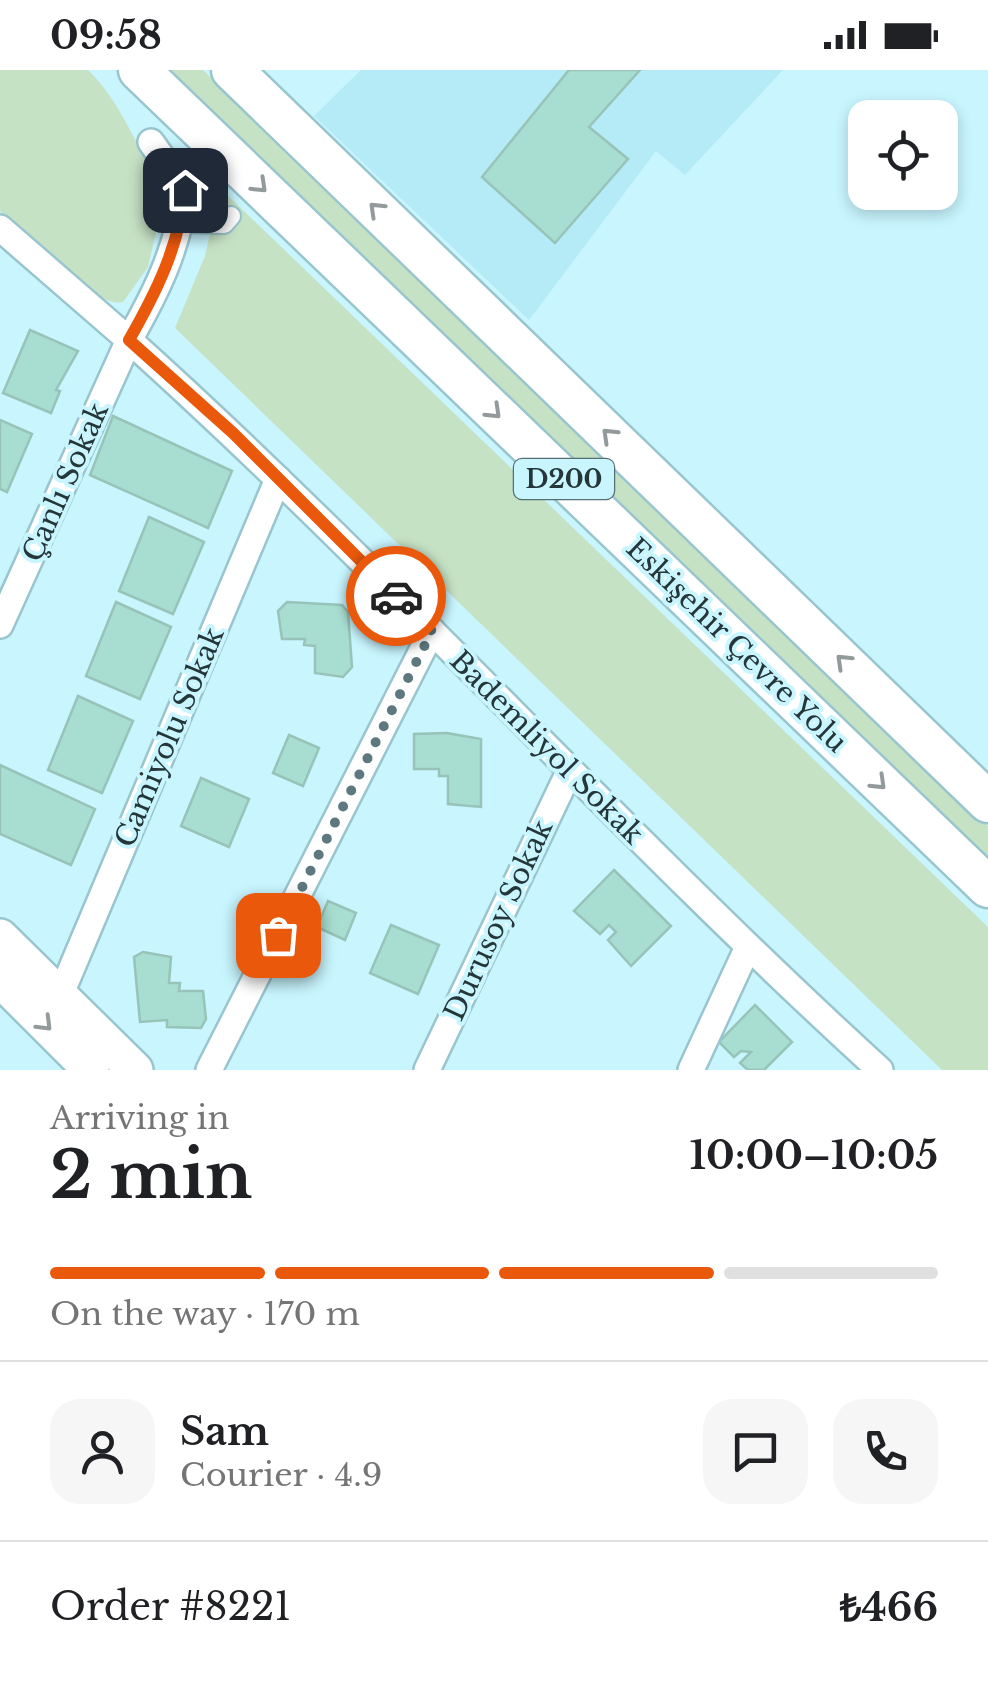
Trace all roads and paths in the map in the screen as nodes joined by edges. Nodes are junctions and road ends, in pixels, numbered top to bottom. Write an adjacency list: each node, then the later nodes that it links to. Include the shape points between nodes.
1 (140, 70): 13 (highway, Eskişehir Çevre Yolu / D200, one-way to 13)
2 (232, 70): 12 (highway, D200, one-way to 2)
3 (151, 142): 5 (street, via 185,190)
4 (232, 216): 5 (street, via 224,224)
5 (182, 224): 7 (street, via 161,284)
6 (0, 228): 7 (street, Bademliyol Sokak)
7 (129, 340): 8 (street, Bademliyol Sokak); 9 (street, Çanlı Sokak)
8 (278, 479): 10 (street, Bademliyol Sokak); 17 (street, Camiyolu Sokak)
9 (0, 625)
10 (432, 631): 11 (street, Bademliyol Sokak); 20 (street)
11 (570, 770): 15 (street, Bademliyol Sokak); 21 (street, Durusoy Sokak)
12 (988, 802)
13 (988, 887)
14 (0, 937): 17 (main road)
15 (747, 949): 22 (street); 23 (street, Bademliyol Sokak)
16 (0, 979): 18 (main road, one-way to 18)
17 (60, 996): 19 (main road)
18 (91, 1070)
19 (135, 1070)
20 (209, 1070)
21 (427, 1070)
22 (690, 1070)
23 (880, 1070)

